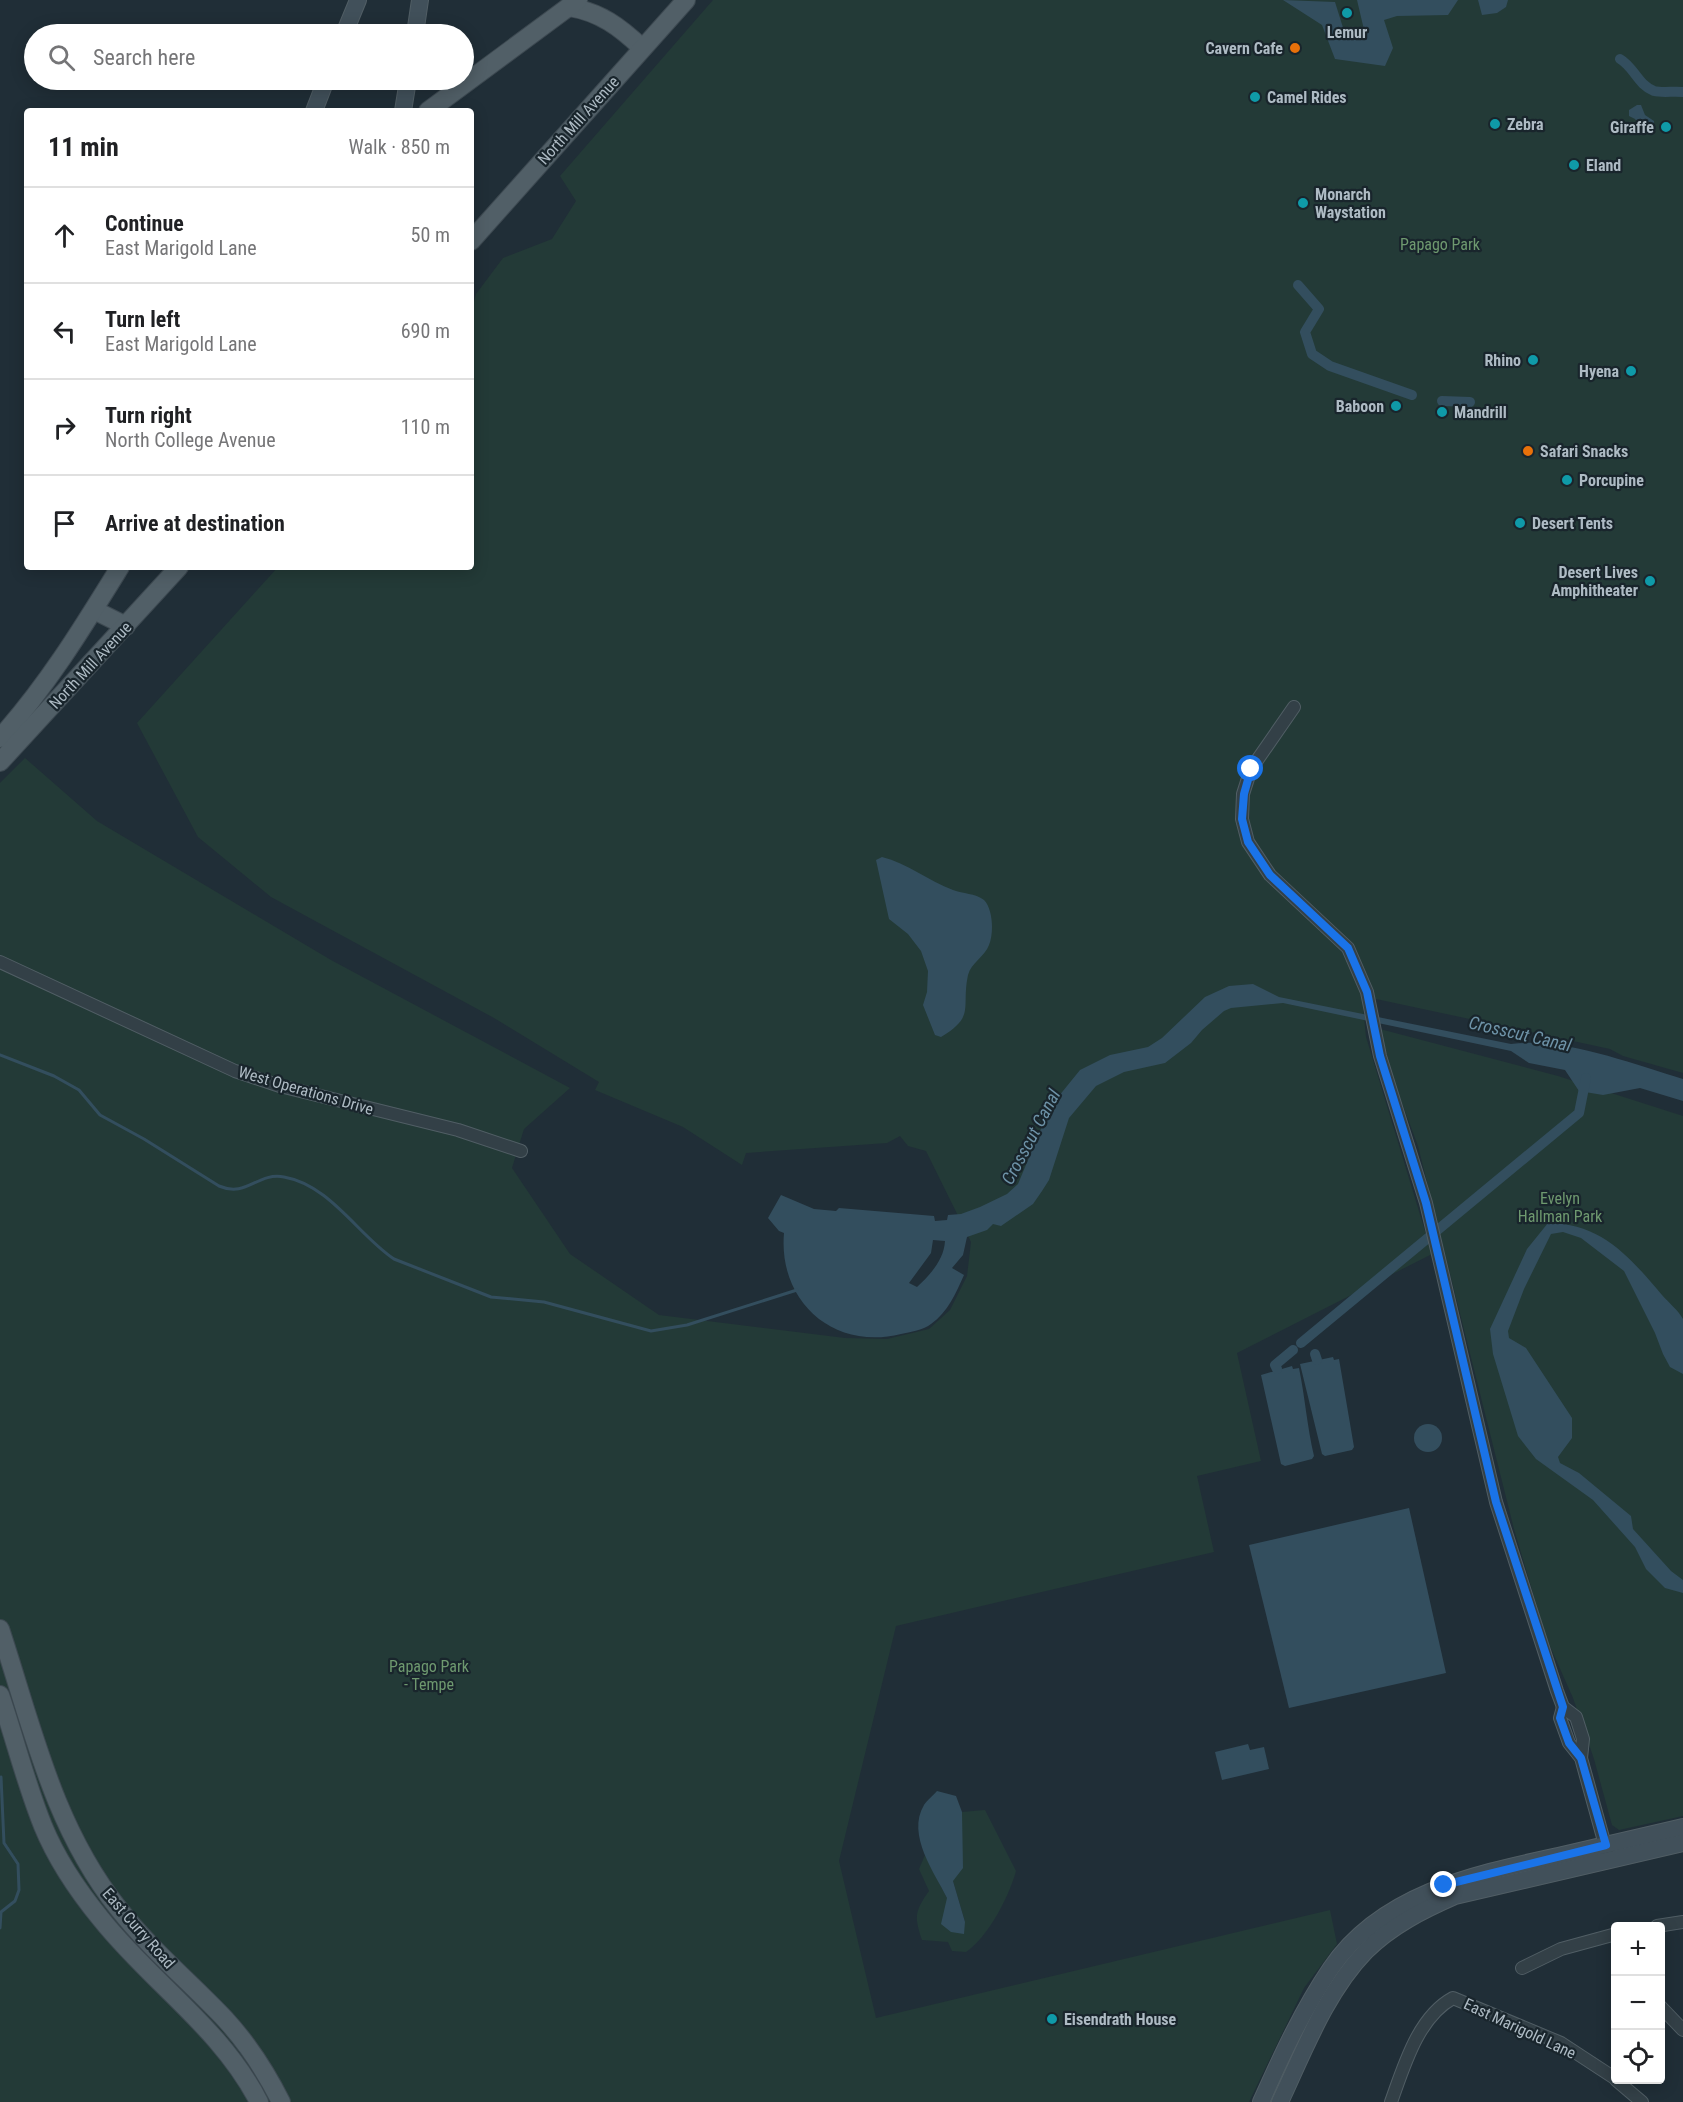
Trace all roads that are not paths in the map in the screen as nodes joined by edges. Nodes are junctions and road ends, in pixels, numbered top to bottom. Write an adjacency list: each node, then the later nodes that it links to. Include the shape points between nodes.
1 (358, 0): 5 (street)
2 (420, 0): 6 (street)
3 (686, 0): 7 (main road, North Mill Avenue)
4 (573, 3): 7 (main road, via 600,14); 8 (main road)
5 (348, 24)
6 (416, 24)
7 (642, 48): 15 (main road, North Mill Avenue)
8 (474, 77)
9 (322, 90): 12 (street)
10 (406, 90): 13 (street)
11 (457, 90): 14 (main road)
12 (315, 108)
13 (403, 108)
14 (433, 108)
15 (474, 238)
16 (118, 570): 18 (main road, North Mill Avenue)
17 (176, 570): 19 (main road, North Mill Avenue)
18 (94, 610): 19 (main road); 21 (main road, North Mill Avenue, via 28,707)
19 (126, 626): 22 (main road, North Mill Avenue)
20 (1294, 707): 29 (street, via 1251,769 1242,819 1248,842 1270,875 1348,948 1367,992 1380,1056 1426,1203 1496,1502 1563,1707 1576,1717 1583,1739 1581,1758)
21 (0, 738)
22 (0, 762)
23 (0, 962): 24 (street, West Operations Drive, via 235,1071 458,1130)
24 (521, 1151)
25 (0, 1629): 39 (main road, East Curry Road, via 50,1788 80,1852 145,1940 250,2049)
26 (0, 1695): 38 (main road, East Curry Road, via 43,1827 61,1863 127,1949 234,2061)
27 (1683, 1827): 29 (street)
28 (1683, 1843): 29 (street)
29 (1607, 1852): 40 (street, via 1444,1885 1386,1916 1332,1967); 41 (street, via 1455,1896 1393,1929 1345,1975)
30 (1683, 1923): 31 (street)
31 (1665, 1925)
32 (1611, 1935): 33 (street, via 1561,1949)
33 (1522, 1968)
34 (1665, 2011): 35 (street)
35 (1683, 2030)
36 (1611, 2076): 42 (street, East Marigold Lane, via 1561,2043 1453,1998 1440,2005 1425,2025)
37 (1622, 2084): 43 (street, East Marigold Lane)
38 (259, 2102)
39 (281, 2102)
40 (1261, 2102)
41 (1280, 2102)
42 (1391, 2102)
43 (1642, 2102)

